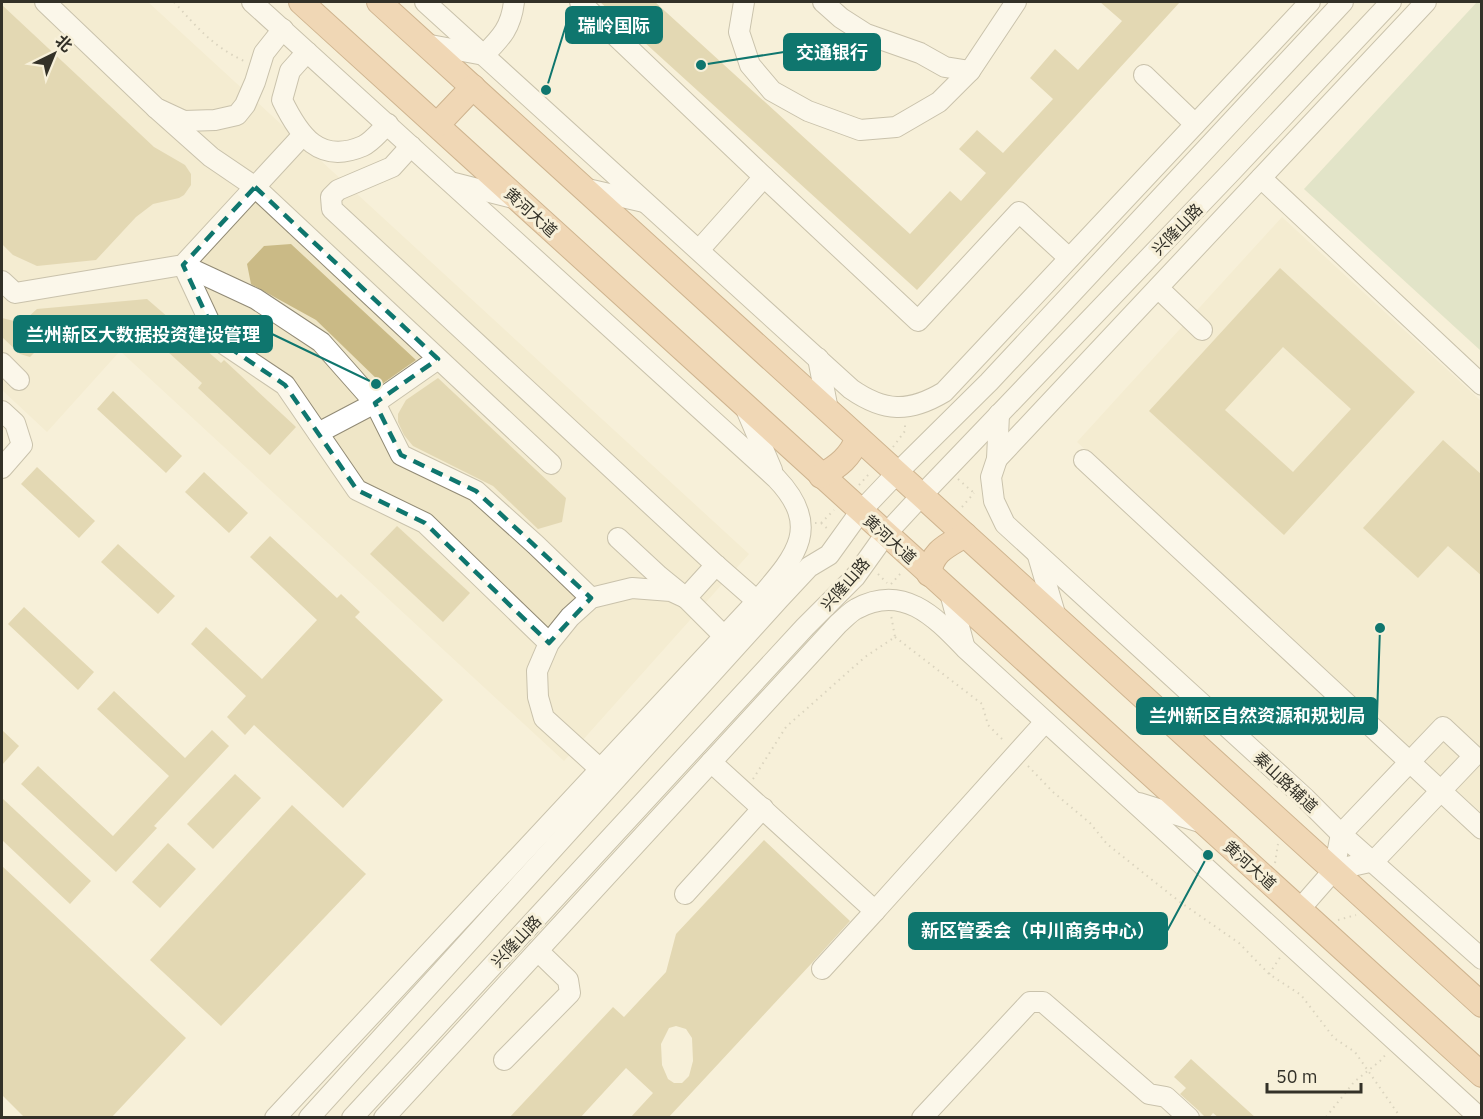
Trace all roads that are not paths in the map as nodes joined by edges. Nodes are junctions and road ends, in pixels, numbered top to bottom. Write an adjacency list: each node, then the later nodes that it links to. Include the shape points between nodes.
1 (45, 2): 22 (street)
2 (252, 2): 15 (street)
3 (301, 2): 25 (main road, 黄河大道)
4 (379, 2): 16 (main road)
5 (425, 2): 18 (street)
6 (514, 2): 18 (street, via 512,20)
7 (580, 2): 28 (street)
8 (744, 2): 19 (street, via 739,32 750,65 772,91 808,111 860,130 896,127 939,102)
9 (823, 2): 19 (street, via 866,34 920,53 945,67)
10 (1016, 2): 19 (street)
11 (1310, 2): 23 (street)
12 (1343, 2): 45 (street, 兴隆山路)
13 (1391, 2): 52 (street, 兴隆山路)
14 (1426, 2): 29 (street)
15 (283, 29): 17 (street); 22 (street, via 264,53 245,105 237,115 184,121)
16 (425, 44): 18 (street); 21 (main road)
17 (308, 52): 24 (street); 26 (street, via 290,71 282,100)
18 (484, 55): 34 (street)
19 (970, 71)
20 (1144, 75): 23 (street)
21 (473, 87): 25 (main road); 32 (main road)
22 (156, 108): 31 (street, via 211,158)
23 (1195, 123): 36 (street)
24 (388, 124): 26 (street, via 364,145 339,152 320,148); 27 (street)
25 (436, 125): 33 (main road, 黄河大道)
26 (302, 136): 31 (street)
27 (411, 146): 30 (street); 71 (street, via 392,167 338,190 331,197 332,208)
28 (764, 177): 35 (street); 36 (street, via 918,321 1019,212)
29 (1261, 178): 39 (street); 46 (street)
30 (452, 183): 33 (street); 63 (street)
31 (255, 187): 37 (street); 42 (street)
32 (583, 188): 34 (street); 50 (main road)
33 (517, 199): 49 (main road, 黄河大道)
34 (647, 203): 35 (street)
35 (699, 250): 41 (street)
36 (1069, 258): 47 (street)
37 (183, 265): 38 (street, via 15,293); 48 (street, via 256,299 321,342); 54 (street, via 218,340 285,385)
38 (2, 281)
39 (1158, 288): 40 (street); 57 (street)
40 (1203, 330)
41 (818, 358): 47 (street, via 867,400 886,406 907,407); 50 (street)
42 (438, 359): 48 (street); 59 (street)
43 (2, 363): 44 (street)
44 (20, 380)
45 (988, 382): 47 (street); 53 (street, 兴隆山路)
46 (1482, 385)
47 (944, 392)
48 (375, 403): 54 (street); 77 (street, via 401,455 476,491)
49 (745, 406): 62 (main road, 黄河大道); 63 (street)
50 (828, 410): 55 (main road)
51 (2, 411): 61 (street, via 15,423 22,445)
52 (999, 414): 56 (street, 兴隆山路); 57 (street, 秦山路辅道)
53 (939, 431): 56 (street); 60 (street, 兴隆山路)
54 (318, 433): 83 (street, via 357,490 425,523)
55 (858, 438): 60 (main road); 62 (main road, via 852,452 838,467)
56 (962, 452): 64 (street, 兴隆山路)
57 (997, 459): 70 (street, 秦山路辅道, via 991,477 994,501 1005,524)
58 (1084, 460): 87 (street)
59 (551, 464)
60 (890, 466): 64 (main road); 65 (street, 兴隆山路)
61 (2, 468)
62 (821, 476): 65 (main road, 黄河大道)
63 (776, 478): 76 (street, via 791,494 800,516 801,537 783,571)
64 (922, 495): 66 (street, 兴隆山路); 67 (main road)
65 (853, 505): 66 (main road, 黄河大道); 69 (street, 兴隆山路)
66 (885, 535): 73 (main road, 黄河大道); 74 (street, 兴隆山路)
67 (965, 535): 73 (main road, via 936,555); 79 (main road)
68 (618, 538): 78 (street)
69 (829, 555): 72 (street, 兴隆山路); 74 (street)
70 (1038, 556): 79 (street); 94 (street, 秦山路辅道)
71 (716, 566): 76 (street); 78 (street)
72 (809, 567): 76 (street); 107 (street, 兴隆山路)
73 (929, 574): 75 (main road, 黄河大道)
74 (855, 577): 81 (street, 兴隆山路)
75 (950, 593): 84 (street); 92 (main road, 黄河大道)
76 (761, 595): 82 (street)
77 (591, 598): 78 (street, via 632,588 671,591); 83 (street, via 570,616)
78 (686, 598): 82 (street)
79 (1056, 617): 96 (main road)
80 (838, 624): 81 (street); 84 (street, via 856,609 878,601 901,601 922,609); 86 (street)
81 (806, 627): 108 (street, 兴隆山路)
82 (723, 635): 88 (street)
83 (549, 643): 88 (street, via 537,672 544,718)
84 (965, 648): 85 (street)
85 (1045, 722): 90 (street); 99 (street)
86 (711, 762): 91 (street); 100 (street)
87 (1409, 762): 89 (street); 89 (street, via 1443,727 1473,756); 94 (street)
88 (599, 768): 106 (street)
89 (1440, 791): 93 (street); 95 (street)
90 (1131, 800): 92 (street); 112 (street)
91 (763, 808): 97 (street); 99 (street)
92 (1204, 824): 98 (main road, 黄河大道)
93 (1482, 829)
94 (1341, 834): 95 (street, 秦山路辅道); 96 (street)
95 (1374, 861): 96 (street); 101 (street, 秦山路辅道)
96 (1334, 870): 98 (street); 103 (main road)
97 (685, 894)
98 (1299, 910): 105 (main road, 黄河大道)
99 (875, 911): 102 (street)
100 (538, 951): 104 (street, via 568,980 570,993); 109 (street)
101 (1482, 959)
102 (822, 969)
103 (1482, 1005)
104 (504, 1060)
105 (1482, 1075)
106 (275, 1118)
107 (309, 1118)
108 (352, 1118)
109 (384, 1118)
110 (922, 1118): 111 (street, via 1030,1002 1043,1002 1149,1094 1166,1096)
111 (1189, 1118)
112 (1480, 1118)

